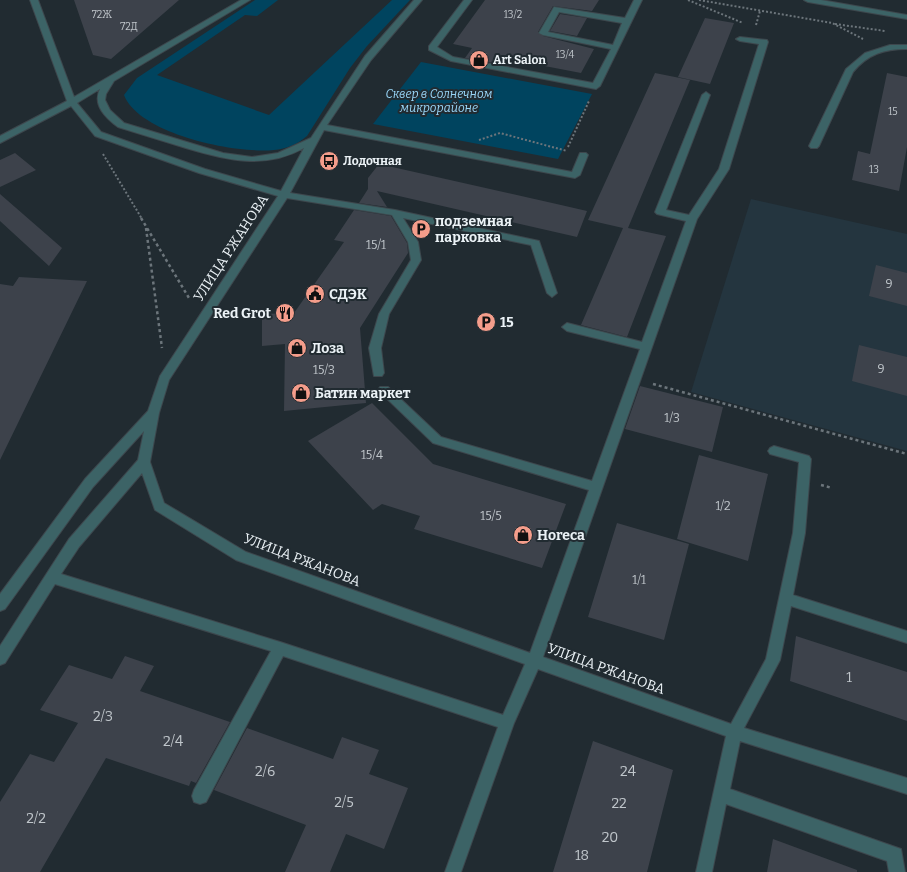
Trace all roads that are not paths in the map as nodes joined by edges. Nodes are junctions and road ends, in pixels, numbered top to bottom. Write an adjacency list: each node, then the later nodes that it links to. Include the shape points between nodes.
1 (34, 0): 14 (street, УЛИЦА РЖАНОВА)
2 (418, 0): 15 (street, via 368,58)
3 (468, 0): 11 (street, via 432,48 451,59 596,86)
4 (638, 0): 8 (street)
5 (808, 0): 7 (street)
6 (241, 1): 12 (street)
7 (907, 18)
8 (627, 21): 11 (street); 11 (street, via 557,9 543,33)
9 (740, 39): 22 (street, via 764,42 724,169)
10 (907, 47): 18 (street, via 889,46 868,53 856,62)
11 (616, 48)
12 (116, 76): 14 (street); 16 (street, via 104,87 101,100 107,115 121,125 228,159 275,158 296,150)
13 (706, 95): 22 (street, via 660,212)
14 (72, 102): 17 (street); 20 (street, УЛИЦА РЖАНОВА, via 98,134)
15 (322, 127): 16 (street); 19 (street, via 575,175)
16 (315, 138): 20 (street)
17 (0, 140)
18 (814, 146)
19 (583, 155)
20 (284, 195): 21 (street); 28 (street, УЛИЦА РЖАНОВА, via 164,378)
21 (395, 213): 23 (street, via 535,243); 26 (street, via 412,242 416,260 384,314 375,348)
22 (692, 219): 25 (street)
23 (552, 293)
24 (566, 327): 25 (street)
25 (646, 347): 31 (street)
26 (378, 373)
27 (384, 390): 31 (street, via 437,440)
28 (153, 413): 30 (street, УЛИЦА РЖАНОВА); 34 (street, via 89,483)
29 (774, 451): 33 (street, via 805,459 799,533)
30 (144, 462): 32 (street, via 74,543); 38 (street, УЛИЦА РЖАНОВА, via 159,506 241,556)
31 (597, 487): 38 (street)
32 (52, 577): 36 (street); 37 (street)
33 (787, 599): 35 (street); 40 (street, via 773,660)
34 (0, 605)
35 (907, 637)
36 (280, 648): 39 (street); 43 (street)
37 (0, 658)
38 (534, 661): 39 (street); 40 (street, УЛИЦА РЖАНОВА)
39 (507, 723): 44 (street)
40 (734, 732): 41 (street, УЛИЦА РЖАНОВА); 42 (street)
41 (907, 786)
42 (720, 794): 45 (street); 46 (street, via 895,855)
43 (200, 796)
44 (453, 872)
45 (704, 872)
46 (897, 872)

